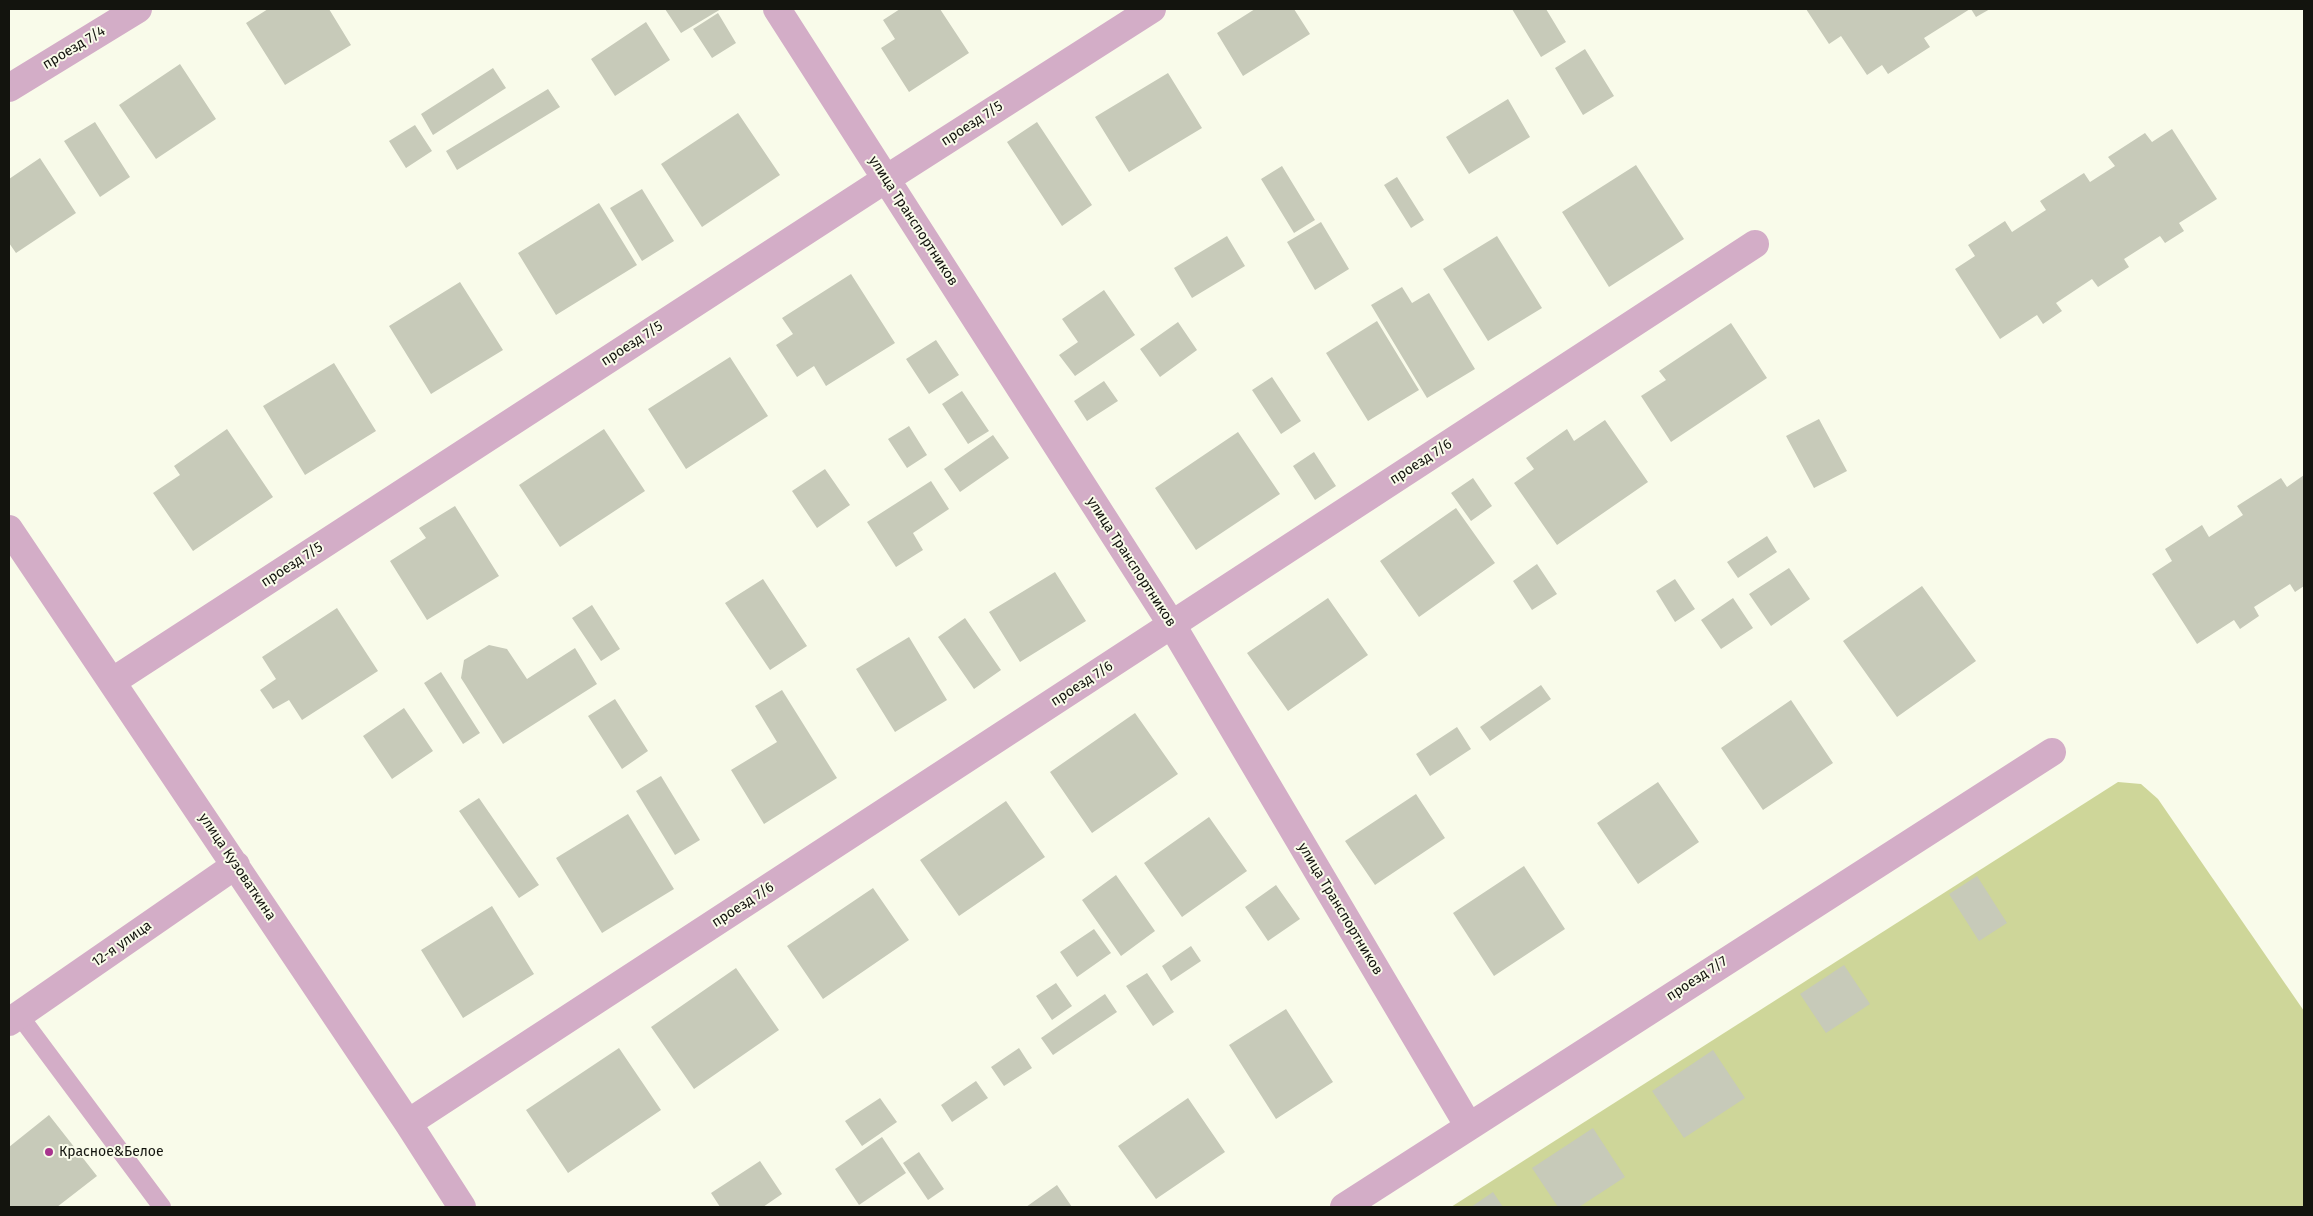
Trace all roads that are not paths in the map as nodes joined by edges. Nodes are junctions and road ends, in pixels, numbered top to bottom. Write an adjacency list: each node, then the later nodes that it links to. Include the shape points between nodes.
1 (138, 9): 4 (street, проезд 7/4)
2 (776, 9): 5 (street, улица Транспортников)
3 (1152, 9): 5 (street, проезд 7/5)
4 (9, 88)
5 (886, 179): 8 (street, улица Транспортников); 9 (street, проезд 7/5)
6 (1755, 244): 8 (street, проезд 7/6)
7 (9, 528): 9 (street, улица Кузоваткина)
8 (1172, 625): 13 (street, проезд 7/6); 14 (street, улица Транспортников)
9 (113, 681): 11 (street, улица Кузоваткина)
10 (2052, 752): 14 (street, проезд 7/7)
11 (236, 864): 12 (street, 12-я улица); 13 (street, улица Кузоваткина)
12 (14, 1019): 15 (lane)
13 (408, 1123): 16 (street, улица Кузоваткина)
14 (1468, 1125): 17 (street, проезд 7/7)
15 (162, 1207)
16 (462, 1207)
17 (1344, 1207)

